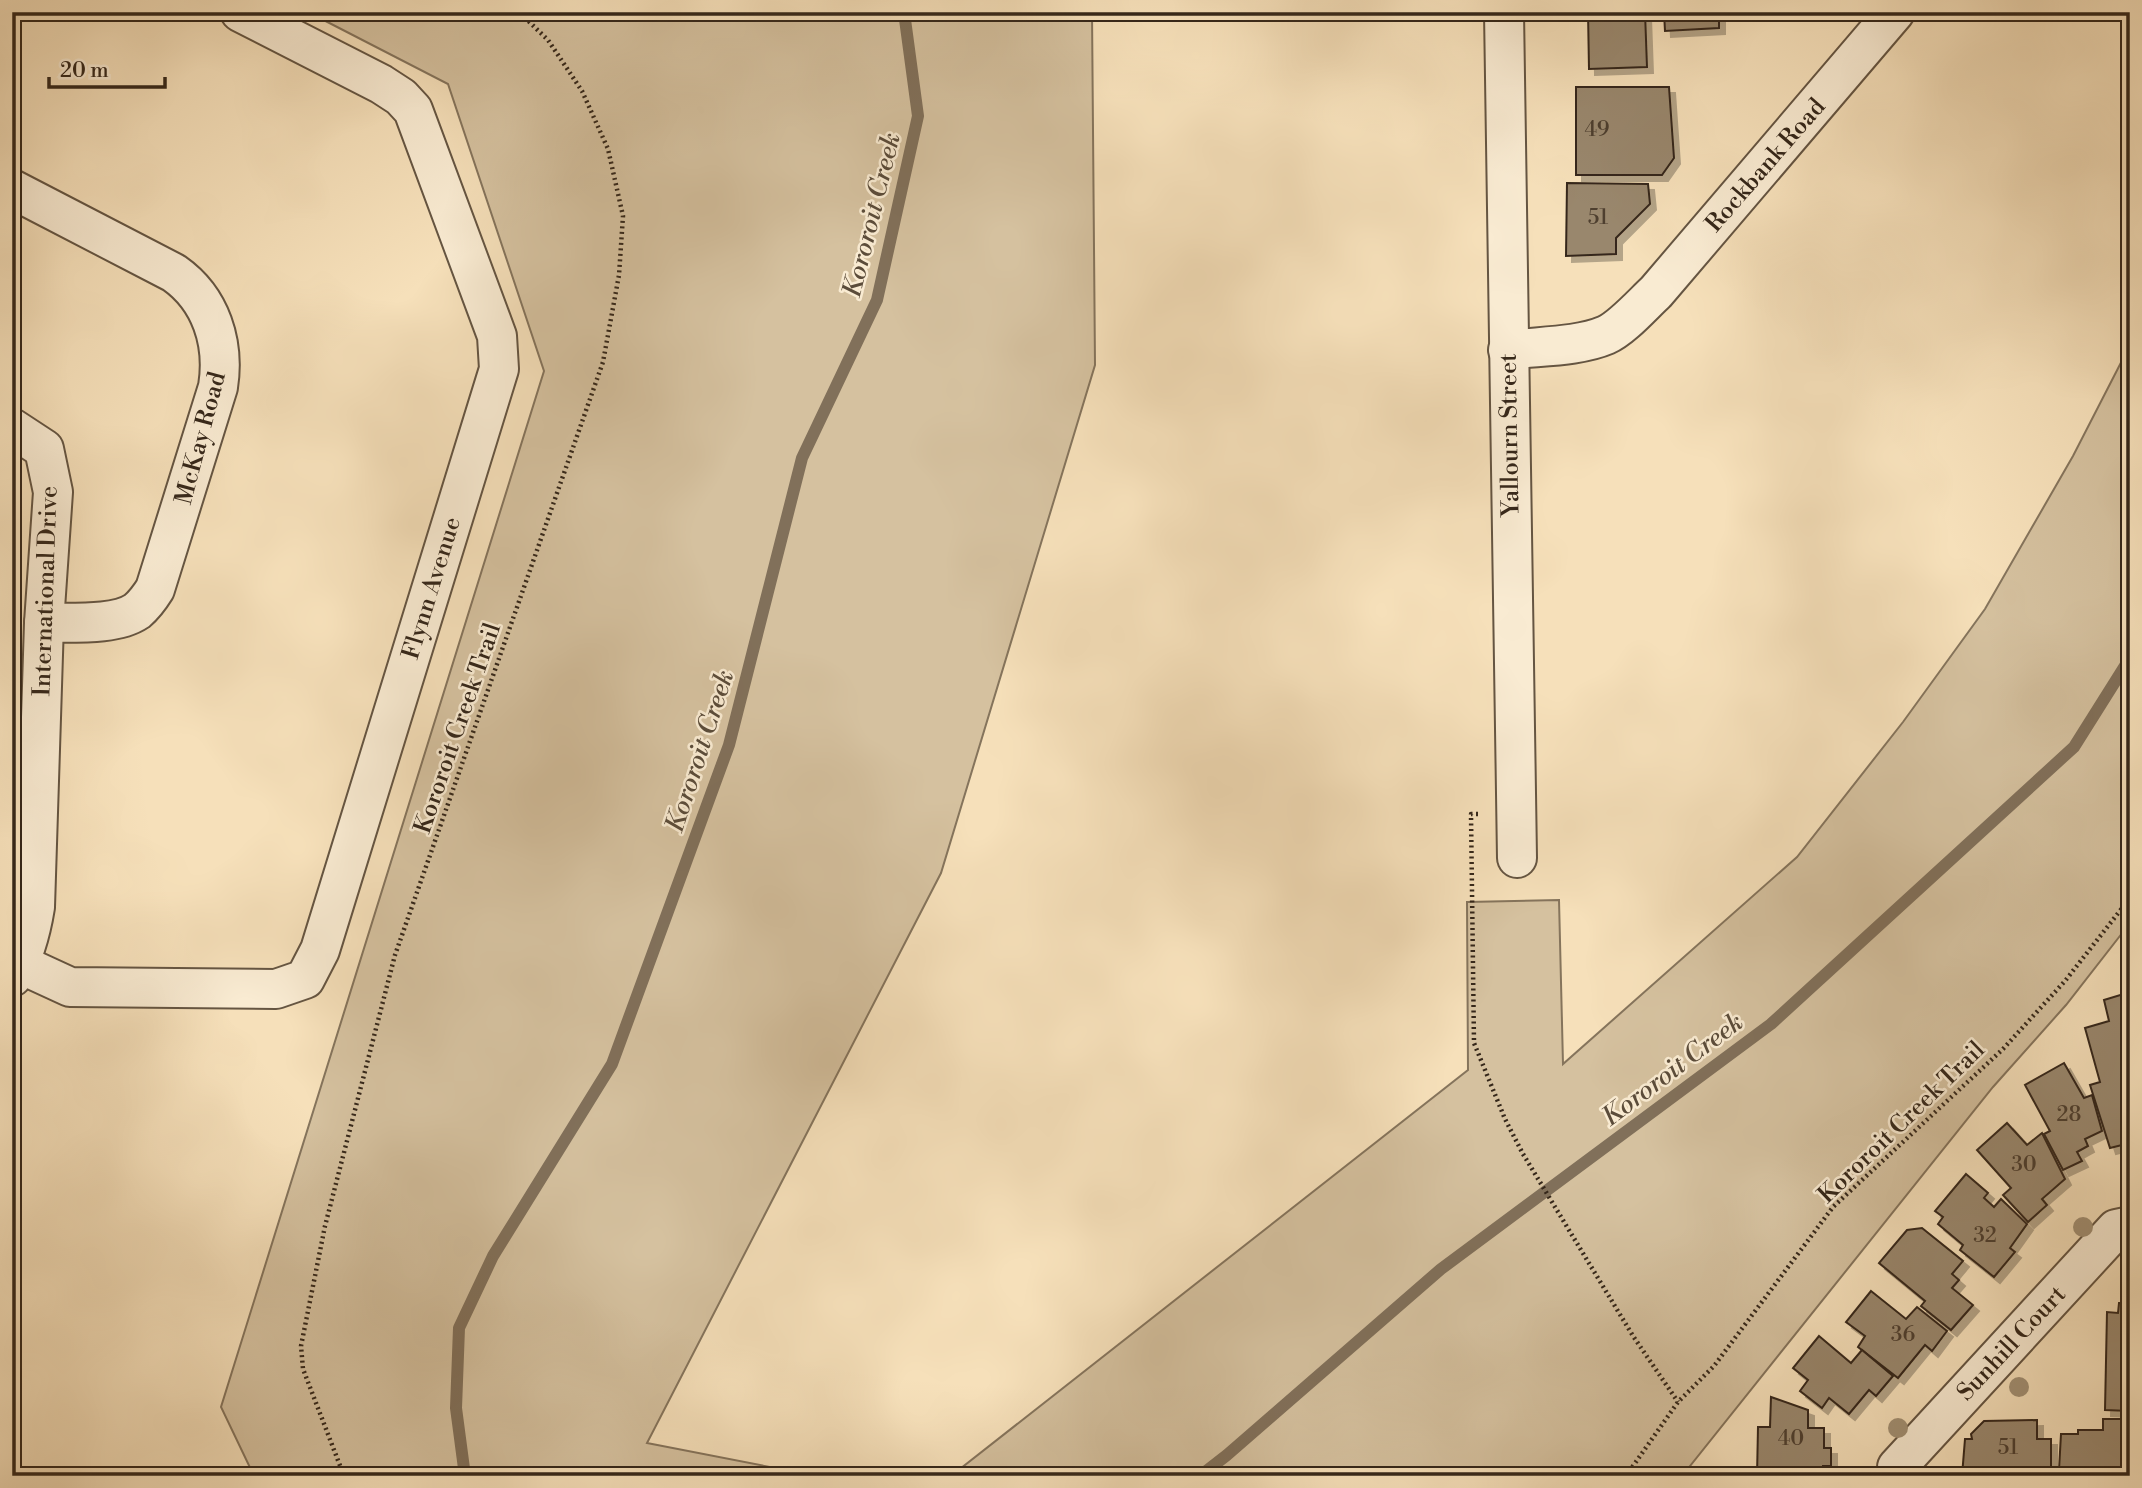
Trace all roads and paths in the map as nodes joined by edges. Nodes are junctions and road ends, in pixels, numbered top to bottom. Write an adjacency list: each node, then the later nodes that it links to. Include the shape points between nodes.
1 (240, 12): 12 (street, Flynn Avenue, via 381,84 413,110 497,336 499,369 320,950 305,979 275,989 70,987)
2 (519, 12): 16 (path, Kororoit Creek Trail, via 548,40 582,91 608,149 622,216 619,275 603,362 396,955 325,1226 301,1346 303,1369)
3 (1504, 12): 6 (street, Yallourn Street)
4 (1895, 12): 6 (street, Rockbank Road, via 1632,315)
5 (12, 189): 8 (street, McKay Road, via 188,282 214,328 221,366 155,589 136,611 110,621)
6 (1508, 334): 9 (street, Yallourn Street)
7 (12, 428): 8 (street, International Drive, via 44,449 53,492)
8 (44, 623): 12 (street, International Drive, via 35,907 31,934)
9 (1516, 814): 10 (street, Yallourn Street); 14 (path, via 1471,814 1474,1043 1522,1154)
10 (1517, 858)
11 (2130, 898): 14 (path, Kororoit Creek Trail, via 2065,981 2003,1049 1833,1207 1714,1366)
12 (16, 971)
13 (2130, 1226): 15 (street, Sunhill Court, via 2116,1229)
14 (1678, 1402): 17 (path, Kororoit Creek Trail)
15 (1897, 1467)
16 (344, 1476)
17 (1626, 1476)

